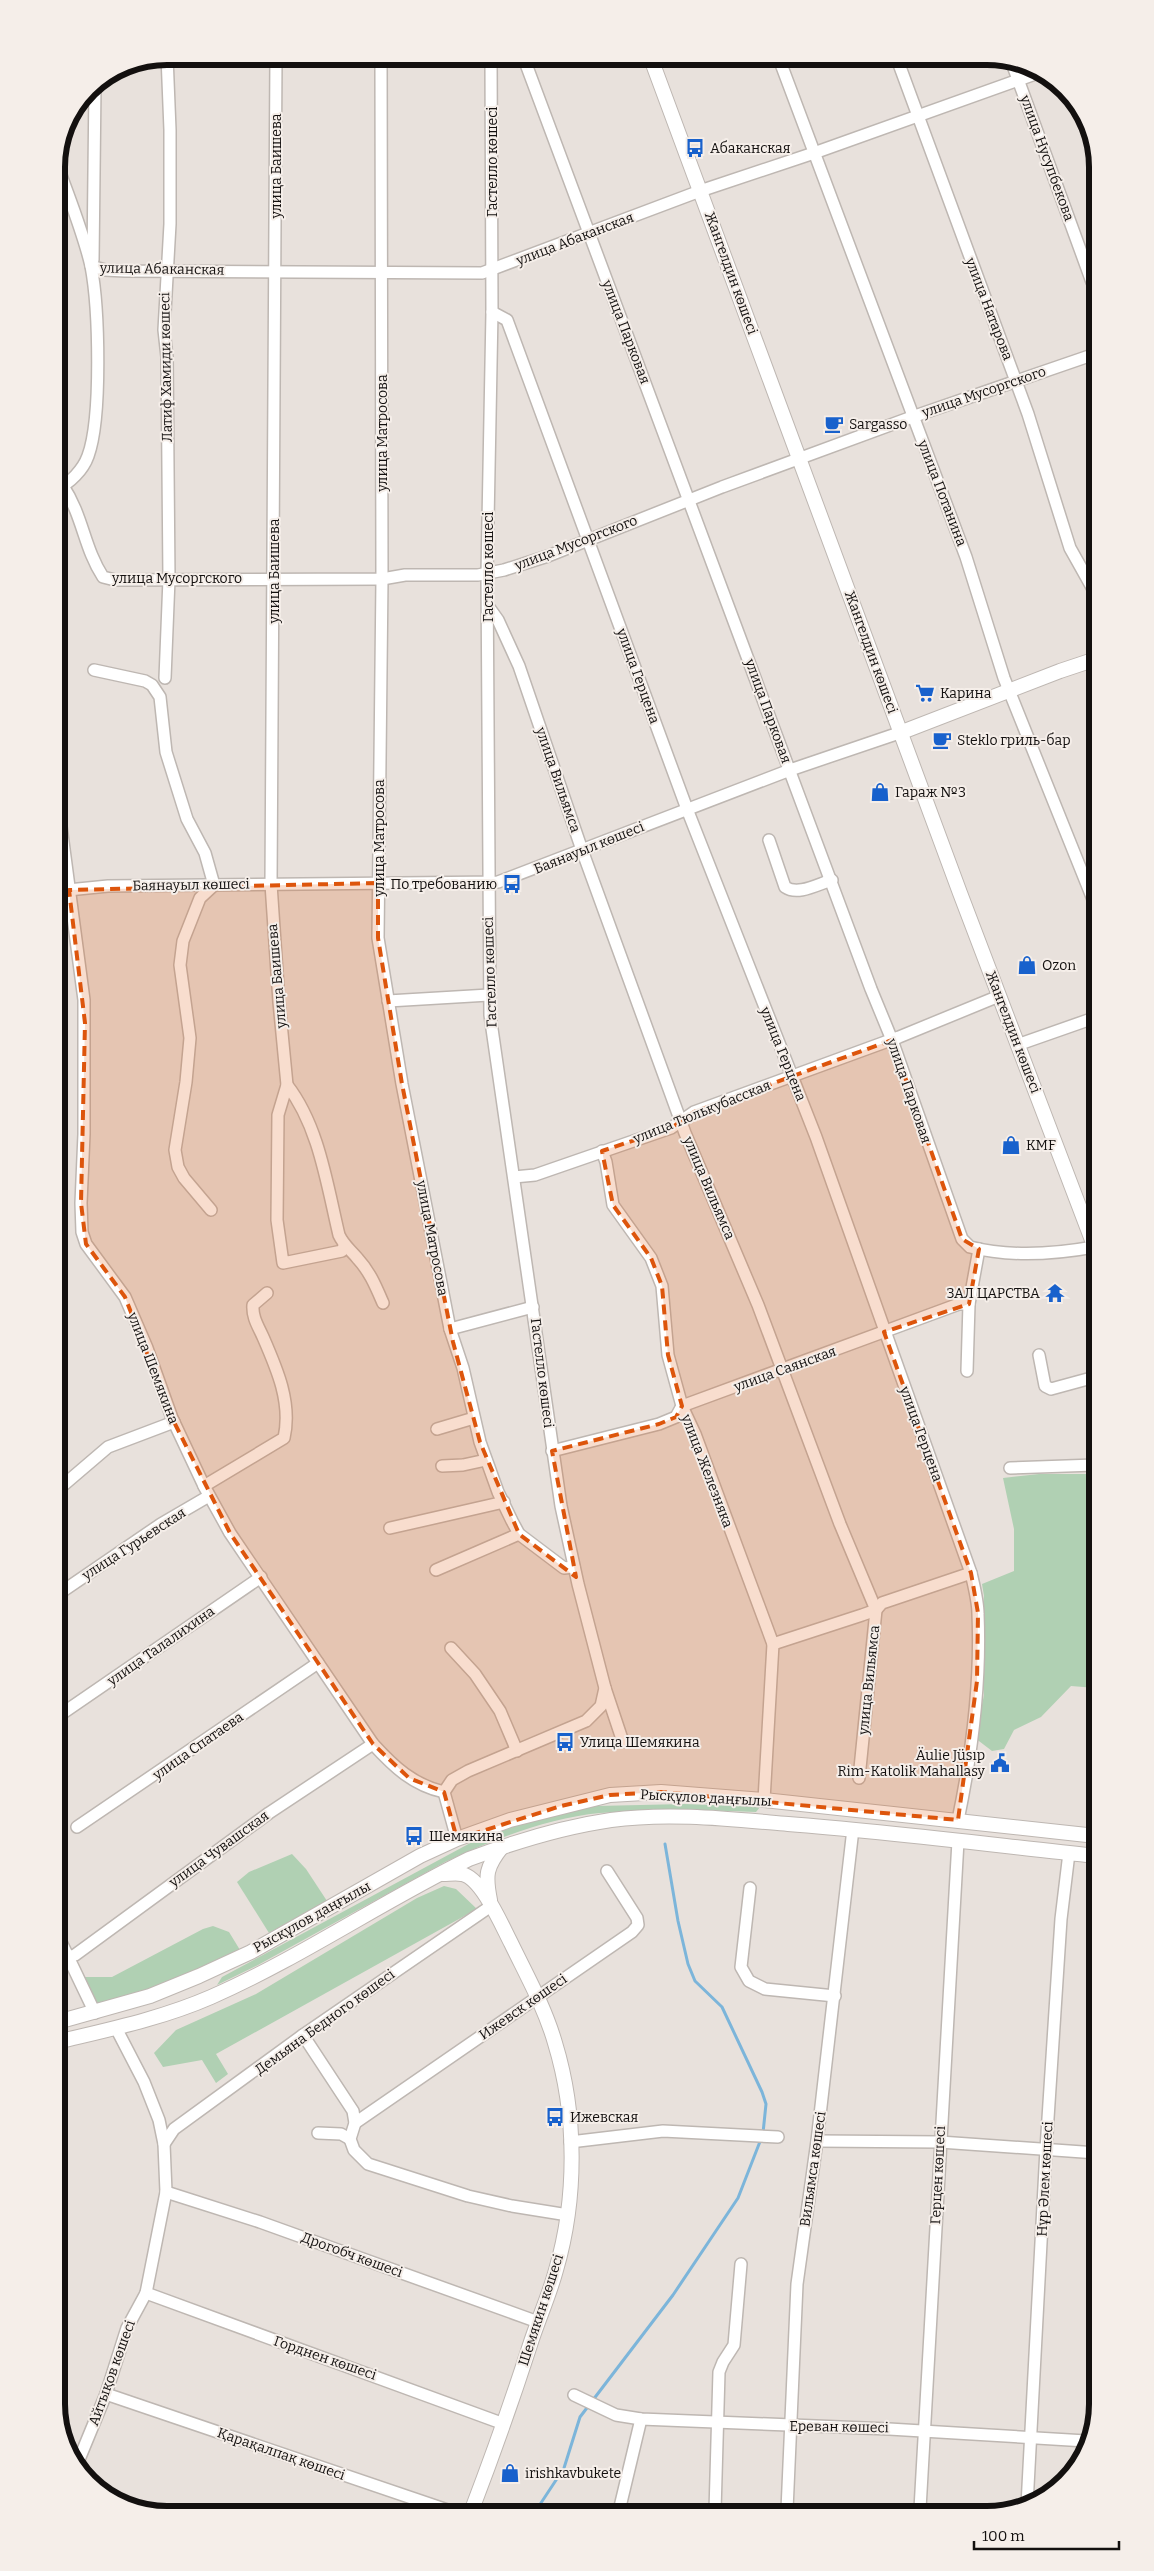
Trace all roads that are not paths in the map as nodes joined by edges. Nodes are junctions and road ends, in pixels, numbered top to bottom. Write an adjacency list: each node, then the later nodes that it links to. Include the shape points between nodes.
1 (167, 65): 20 (street, Латиф Хамиди көшесі, via 170,224)
2 (276, 65): 19 (street, улица Баишева)
3 (381, 65): 22 (street, улица Матросова)
4 (492, 65): 21 (street, Гастелло көшесі)
5 (527, 65): 17 (street, улица Парковая)
6 (653, 65): 16 (main road, Жангелдин көшесі)
7 (781, 65): 14 (street, улица Потанина)
8 (899, 65): 13 (street, улица Натарова)
9 (1014, 69): 11 (street, улица Нусупбекова)
10 (1031, 76): 11 (street, улица Абаканская)
11 (1018, 81): 13 (street, улица Абаканская); 23 (street, улица Нусупбекова)
12 (95, 95): 18 (street)
13 (917, 115): 14 (street, улица Абаканская); 26 (street, улица Натарова)
14 (814, 153): 16 (street, улица Абаканская); 27 (street, улица Потанина)
15 (65, 188): 18 (street)
16 (700, 191): 17 (street, улица Абаканская); 28 (main road, Жангелдин көшесі)
17 (588, 234): 21 (street, улица Абаканская); 31 (street, улица Парковая)
18 (91, 266): 20 (street, улица Абаканская, via 105,270); 29 (street, via 95,302 94,436 87,459)
19 (274, 270): 20 (street, улица Абаканская); 22 (street, улица Абаканская); 34 (street, улица Баишева)
20 (166, 271): 35 (street, Латиф Хамиди көшесі, via 164,330)
21 (492, 271): 22 (street, улица Абаканская); 24 (street, Гастелло көшесі)
22 (382, 272): 36 (street, улица Матросова)
23 (1089, 274)
24 (492, 312): 32 (street, улица Герцена, via 507,320); 33 (street, Гастелло көшесі)
25 (1089, 356): 26 (street, улица Мусоргского)
26 (1016, 382): 27 (street, улица Мусоргского); 37 (street, улица Натарова, via 1070,548)
27 (912, 417): 28 (street, улица Мусоргского); 42 (street, улица Потанина, via 966,557 1004,678)
28 (799, 459): 31 (street, улица Мусоргского); 43 (main road, Жангелдин көшесі)
29 (65, 485)
30 (65, 493): 35 (street, улица Мусоргского, via 77,508 93,561 103,576 116,580)
31 (688, 501): 32 (street, улица Мусоргского); 44 (street, улица Парковая)
32 (588, 538): 33 (street, улица Мусоргского, via 548,556); 45 (street, улица Герцена)
33 (487, 574): 36 (street, улица Мусоргского); 38 (street, Гастелло көшесі)
34 (274, 578): 35 (street, улица Мусоргского); 36 (street, улица Мусоргского); 51 (street, улица Баишева)
35 (169, 579): 41 (street, Латиф Хамиди көшесі)
36 (382, 579): 50 (street, улица Матросова)
37 (1089, 582)
38 (488, 606): 47 (street, улица Вильямса, via 519,666); 49 (street, Гастелло көшесі)
39 (1089, 661): 42 (main road, Баянауыл көшесі)
40 (94, 670): 52 (street, via 144,681 160,697 166,752 187,819 204,853)
41 (165, 678)
42 (1011, 690): 43 (main road, Баянауыл көшесі); 53 (street, улица Потанина)
43 (902, 732): 44 (street, Баянауыл көшесі); 57 (main road, Жангелдин көшесі)
44 (790, 770): 45 (street, Баянауыл көшесі); 48 (street, улица Парковая)
45 (687, 809): 47 (street, Баянауыл көшесі); 62 (street, улица Герцена)
46 (769, 840): 48 (street, via 785,887 790,891)
47 (582, 850): 49 (street, Баянауыл көшесі, via 510,879); 64 (street, улица Вильямса)
48 (832, 880): 60 (street, улица Парковая)
49 (488, 882): 50 (street, Баянауыл көшесі); 56 (street, Гастелло көшесі)
50 (378, 883): 51 (street, Баянауыл көшесі); 58 (street, улица Матросова, via 378,938)
51 (271, 884): 52 (street, Баянауыл көшесі); 63 (street, улица Баишева)
52 (214, 885): 54 (street, Баянауыл көшесі); 67 (street, via 200,898 183,941 180,965 190,1038 175,1150 184,1178)
53 (1089, 889)
54 (65, 890)
55 (65, 896): 84 (street, улица Шемякина, via 85,1023 82,1232 86,1244 125,1298)
56 (489, 994): 58 (street); 66 (street, Гастелло көшесі)
57 (999, 996): 60 (street, улица Тюлькубасская); 61 (main road, Жангелдин көшесі)
58 (388, 1001): 76 (street, улица Матросова)
59 (1089, 1020): 61 (street)
60 (892, 1040): 62 (street, улица Тюлькубасская); 71 (street, улица Парковая, via 962,1239)
61 (1017, 1045): 68 (main road, Жангелдин көшесі)
62 (791, 1076): 64 (street, улица Тюлькубасская, via 694,1112); 77 (street, улица Герцена)
63 (287, 1085): 69 (street, улица Баишева, via 299,1100 316,1146); 69 (street, улица Баишева, via 278,1115 277,1220 283,1263 342,1251)
64 (681, 1122): 65 (street, улица Тюлькубасская); 79 (street, улица Вильямса, via 758,1305)
65 (602, 1152): 66 (street, улица Тюлькубасская, via 535,1175); 82 (street, улица Железняка, via 613,1205 651,1258 662,1286 668,1355)
66 (514, 1177): 75 (street, Гастелло көшесі)
67 (211, 1210)
68 (1089, 1231)
69 (344, 1246): 73 (street, улица Баишева, via 372,1277)
70 (1089, 1248): 71 (street, via 1014,1253)
71 (978, 1250): 74 (street)
72 (267, 1294): 92 (street, улица Гурьевская, via 253,1305 252,1315 276,1367 285,1398 287,1426 284,1438)
73 (383, 1303)
74 (969, 1304): 77 (street, улица Саянская, via 959,1304); 80 (street)
75 (533, 1307): 76 (street); 86 (street, Гастелло көшесі)
76 (450, 1329): 83 (street, улица Матросова)
77 (884, 1332): 79 (street, улица Саянская); 98 (street, улица Герцена)
78 (1039, 1355): 81 (street, via 1045,1386 1050,1390)
79 (781, 1370): 82 (street, улица Саянская); 101 (street, улица Вильямса)
80 (967, 1371)
81 (1089, 1379)
82 (682, 1406): 86 (street, улица Саянская, via 676,1417 659,1424); 102 (street, улица Железняка)
83 (474, 1418): 85 (street); 87 (street, улица Матросова)
84 (174, 1422): 91 (street, via 108,1447); 92 (street, улица Шемякина)
85 (437, 1429)
86 (552, 1451): 96 (street, Гастелло көшесі)
87 (486, 1460): 89 (street); 93 (street, улица Матросова)
88 (1089, 1465): 90 (street)
89 (442, 1466)
90 (1010, 1468)
91 (65, 1484)
92 (206, 1491): 99 (street, улица Шемякина); 100 (street, улица Гурьевская)
93 (504, 1502): 94 (street); 95 (street, улица Матросова)
94 (390, 1528)
95 (519, 1534): 96 (street, улица Матросова, via 564,1568); 97 (street)
96 (574, 1567): 105 (street, Гастелло көшесі)
97 (436, 1570)
98 (972, 1573): 101 (street, via 882,1603); 114 (street, улица Герцена, via 978,1613 977,1681)
99 (261, 1577): 104 (street, улица Шемякина); 106 (street, улица Талалихина)
100 (65, 1591)
101 (876, 1610): 102 (street); 110 (street, улица Вильямса)
102 (773, 1644): 112 (street, улица Железняка)
103 (451, 1648): 109 (street, via 475,1674 500,1711)
104 (318, 1663): 108 (street, улица Шемякина); 117 (street, улица Спатаева)
105 (606, 1688): 107 (street, Гастелло көшесі); 109 (street, via 600,1706 586,1721)
106 (65, 1712)
107 (622, 1742)
108 (373, 1744): 111 (street, улица Шемякина, via 409,1778); 132 (street, улица Чувашская, via 269,1813 75,1955)
109 (517, 1751): 111 (street, via 468,1771 452,1780)
110 (859, 1778)
111 (444, 1792): 121 (street)
112 (764, 1800): 113 (main road, Рысқұлов даңғылы); 121 (main road, Рысқұлов даңғылы, via 661,1792 610,1795 510,1820)
113 (887, 1812): 114 (main road, Рысқұлов даңғылы); 115 (main road, via 884,1821 825,1816)
114 (958, 1820): 116 (main road, Рысқұлов даңғылы)
115 (818, 1826): 118 (main road, Рысқұлов даңғылы); 124 (main road, Рысқұлов даңғылы, via 646,1817 610,1820)
116 (1013, 1826): 119 (main road, Рысқұлов даңғылы); 120 (main road, via 1007,1834 933,1826)
117 (77, 1827)
118 (852, 1829): 120 (main road, Рысқұлов даңғылы); 134 (street, Вильямса көшесі)
119 (1089, 1835)
120 (927, 1837): 122 (main road, Рысқұлов даңғылы)
121 (457, 1839): 133 (main road, Рысқұлов даңғылы)
122 (958, 1840): 125 (main road, Рысқұлов даңғылы); 148 (street, Герцен көшесі)
123 (1089, 1842): 125 (main road, via 1074,1841)
124 (502, 1846): 128 (main road, Рысқұлов даңғылы); 130 (main road, Шемякин көшесі, via 491,1860 486,1880)
125 (1069, 1853): 126 (main road, Рысқұлов даңғылы); 150 (street, Нұр Әлем көшесі, via 1061,1919)
126 (1089, 1855)
127 (607, 1871): 136 (street, Ижевск көшесі, via 637,1918 638,1925)
128 (437, 1875): 130 (main road, Шемякин көшесі, via 462,1874 472,1878); 135 (main road, Рысқұлов даңғылы, via 278,1965)
129 (750, 1888): 134 (street, via 741,1967 748,1981 765,1989)
130 (492, 1906): 136 (main road, Шемякин көшесі); 140 (street, Демьяна Бедного көшесі)
131 (65, 1952): 132 (street)
132 (67, 1957): 137 (street)
133 (199, 1976): 135 (main road); 137 (main road, Рысқұлов даңғылы)
134 (834, 1996): 146 (street, Вильямса көшесі)
135 (209, 1998): 139 (main road, Рысқұлов даңғылы)
136 (538, 1998): 142 (street, Ижевск көшесі); 147 (main road, Шемякин көшесі, via 555,2043 567,2098)
137 (95, 2013): 138 (main road, Рысқұлов даңғылы)
138 (65, 2020)
139 (116, 2028): 141 (main road, Рысқұлов даңғылы); 149 (street, Айтықов көшесі, via 152,2099)
140 (303, 2035): 142 (street, via 353,2111); 149 (street, Демьяна Бедного көшесі, via 174,2129)
141 (65, 2040)
142 (355, 2123): 145 (street)
143 (318, 2133): 145 (street)
144 (774, 2137): 147 (street, via 663,2130)
145 (350, 2138): 153 (street, via 354,2150 368,2164 468,2196)
146 (817, 2141): 148 (street); 162 (street, Вильямса көшесі, via 797,2284)
147 (570, 2142): 153 (main road, Шемякин көшесі)
148 (940, 2142): 150 (street); 163 (street, Герцен көшесі)
149 (164, 2144): 152 (street, Айтықов көшесі)
150 (1046, 2149): 151 (street); 164 (street, Нұр Әлем көшесі)
151 (1089, 2152)
152 (166, 2192): 155 (street, Айтықов көшесі); 156 (street, Дрогобч көшесі, via 260,2222)
153 (568, 2215): 156 (main road, Шемякин көшесі, via 556,2270)
154 (741, 2264): 161 (street, via 734,2345 720,2366)
155 (146, 2293): 157 (street, Айтықов көшесі, via 127,2328); 160 (street, Горднен көшесі)
156 (538, 2322): 160 (main road, Шемякин көшесі)
157 (106, 2394): 166 (street, Айтықов көшесі); 168 (street, Қарақалпақ көшесі)
158 (584, 2400): 159 (street, Ереван көшесі, via 616,2415)
159 (641, 2419): 161 (street, Ереван көшесі); 170 (street)
160 (504, 2424): 169 (main road, Шемякин көшесі)
161 (718, 2424): 162 (street, Ереван көшесі); 171 (street)
162 (792, 2426): 163 (street, Ереван көшесі); 172 (street, Вильямса көшесі)
163 (926, 2430): 164 (street, Ереван көшесі); 173 (street, Герцен көшесі)
164 (1032, 2437): 165 (street, Ереван көшесі); 167 (street, Нұр Әлем көшесі)
165 (1082, 2441)
166 (80, 2457)
167 (1028, 2497)
168 (438, 2506)
169 (474, 2506)
170 (621, 2506)
171 (715, 2506)
172 (786, 2506)
173 (920, 2506)

